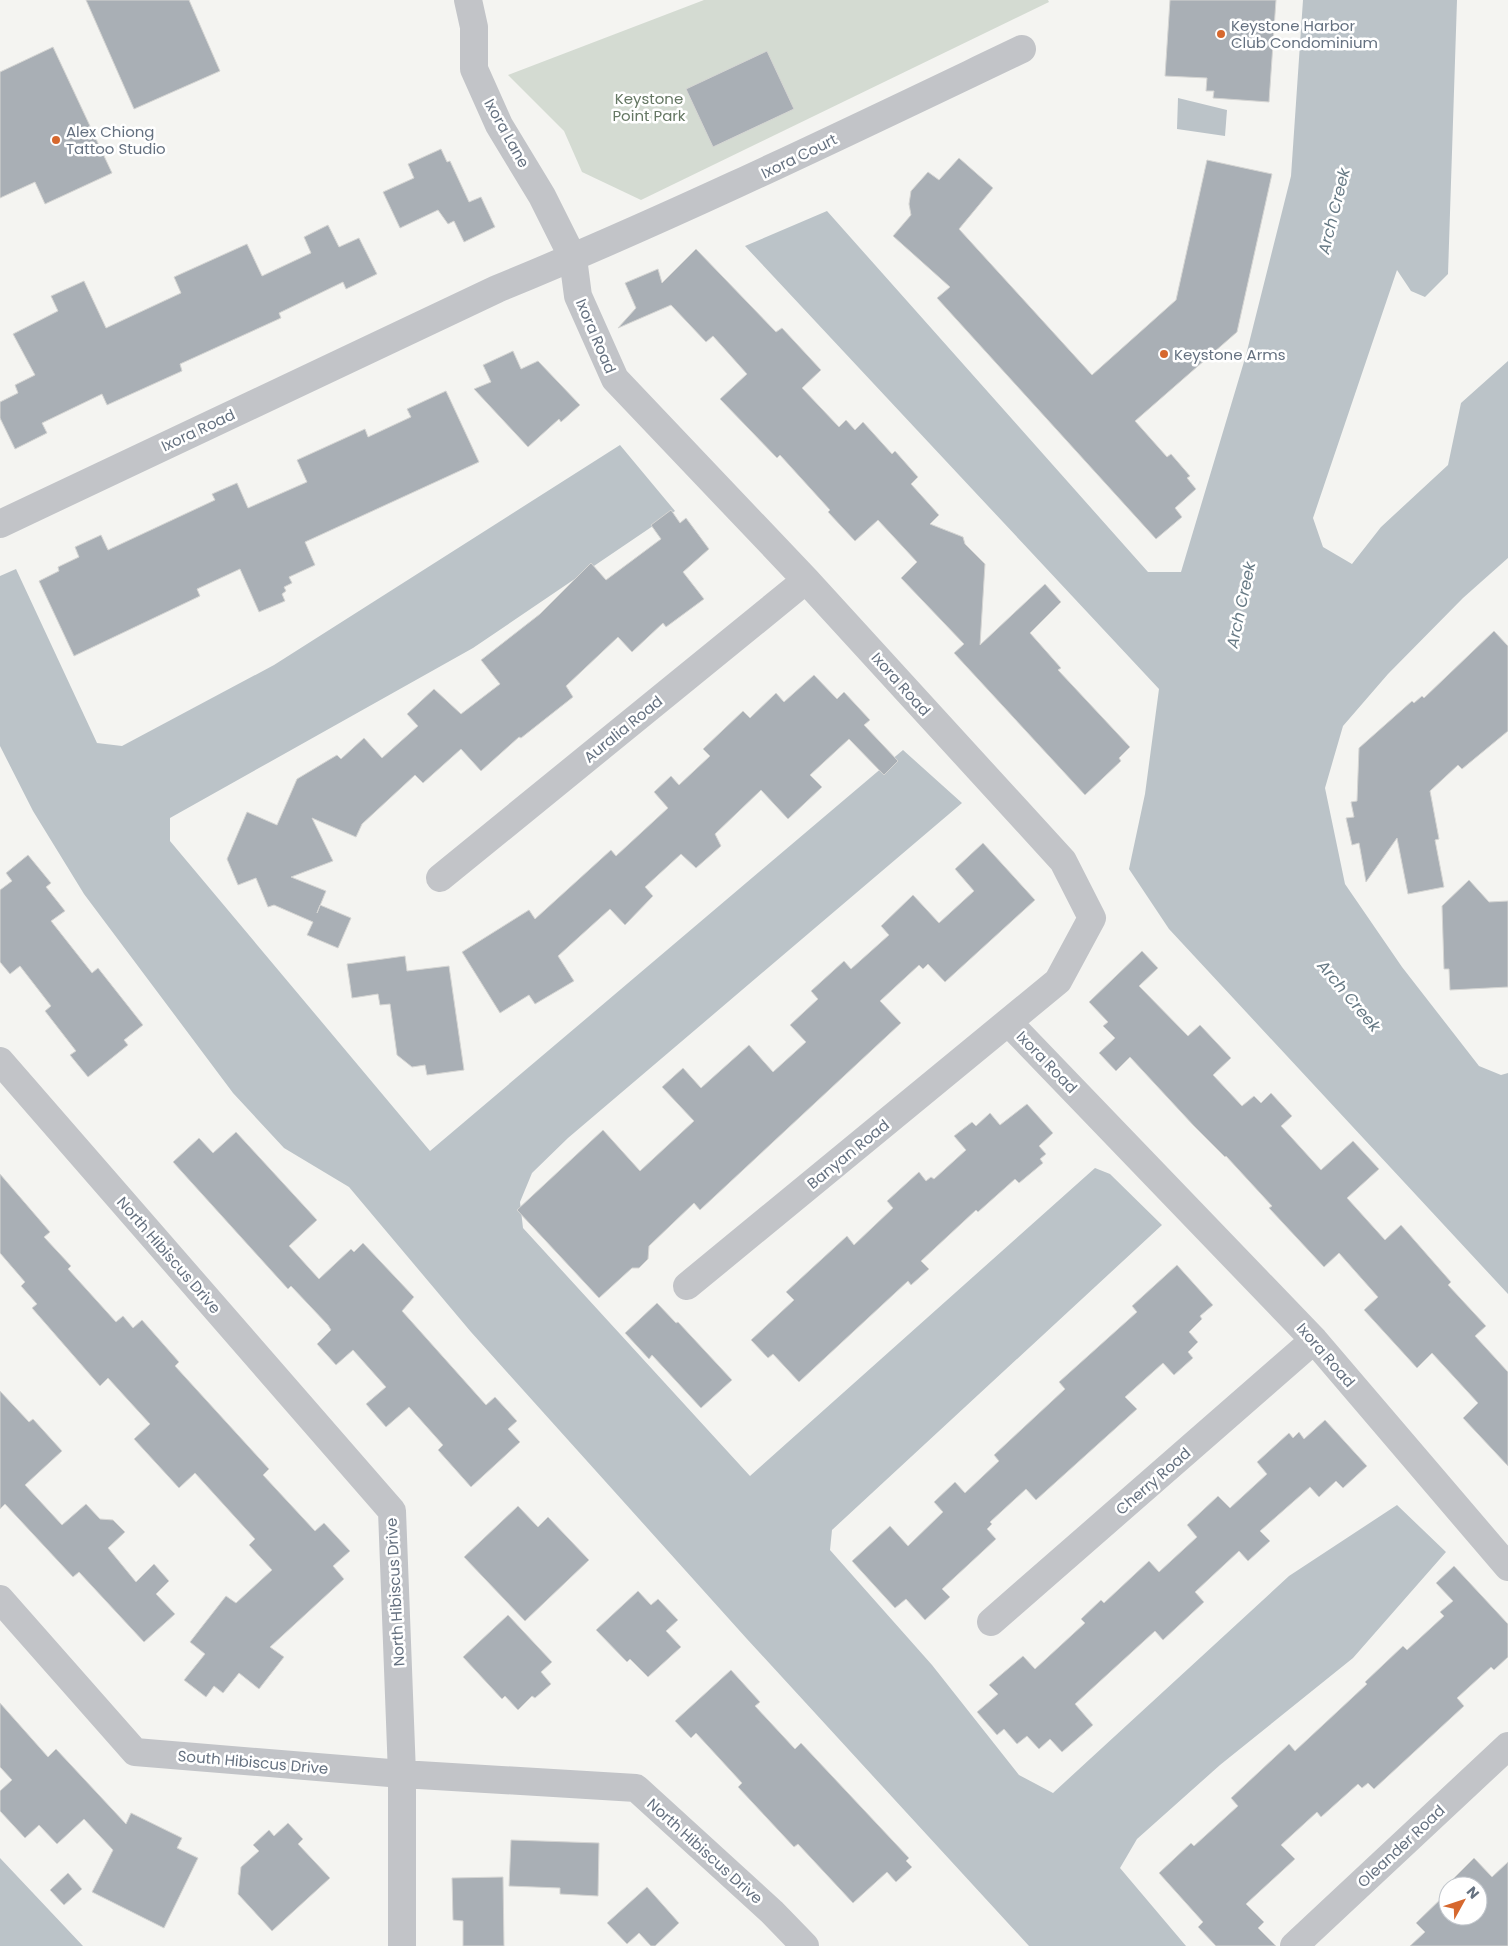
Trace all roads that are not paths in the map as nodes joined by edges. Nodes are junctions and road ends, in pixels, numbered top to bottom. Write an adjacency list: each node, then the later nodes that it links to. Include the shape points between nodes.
1 (468, 0): 3 (street, Ixora Lane, via 474,27 474,69 499,125 542,196)
2 (1022, 49): 3 (street, Ixora Court, via 767,172)
3 (573, 258): 4 (street, Ixora Road, via 497,289); 5 (street, Ixora Road, via 578,296 615,379)
4 (0, 524)
5 (806, 580): 6 (street, Auralia Road); 7 (street, Ixora Road, via 1062,861 1092,918 1058,981)
6 (440, 878)
7 (1009, 1023): 9 (street, Banyan Road); 10 (street, Ixora Road)
8 (0, 1061): 15 (street, North Hibiscus Drive, via 392,1511)
9 (687, 1286)
10 (1314, 1340): 11 (street, Ixora Road); 13 (street, Cherry Road)
11 (1508, 1567)
12 (0, 1599): 15 (street, South Hibiscus Drive, via 135,1752)
13 (991, 1622)
14 (1508, 1746): 18 (street, Oleander Road)
15 (402, 1774): 16 (street); 17 (street, North Hibiscus Drive, via 636,1788)
16 (402, 1946)
17 (805, 1946)
18 (1294, 1946)

